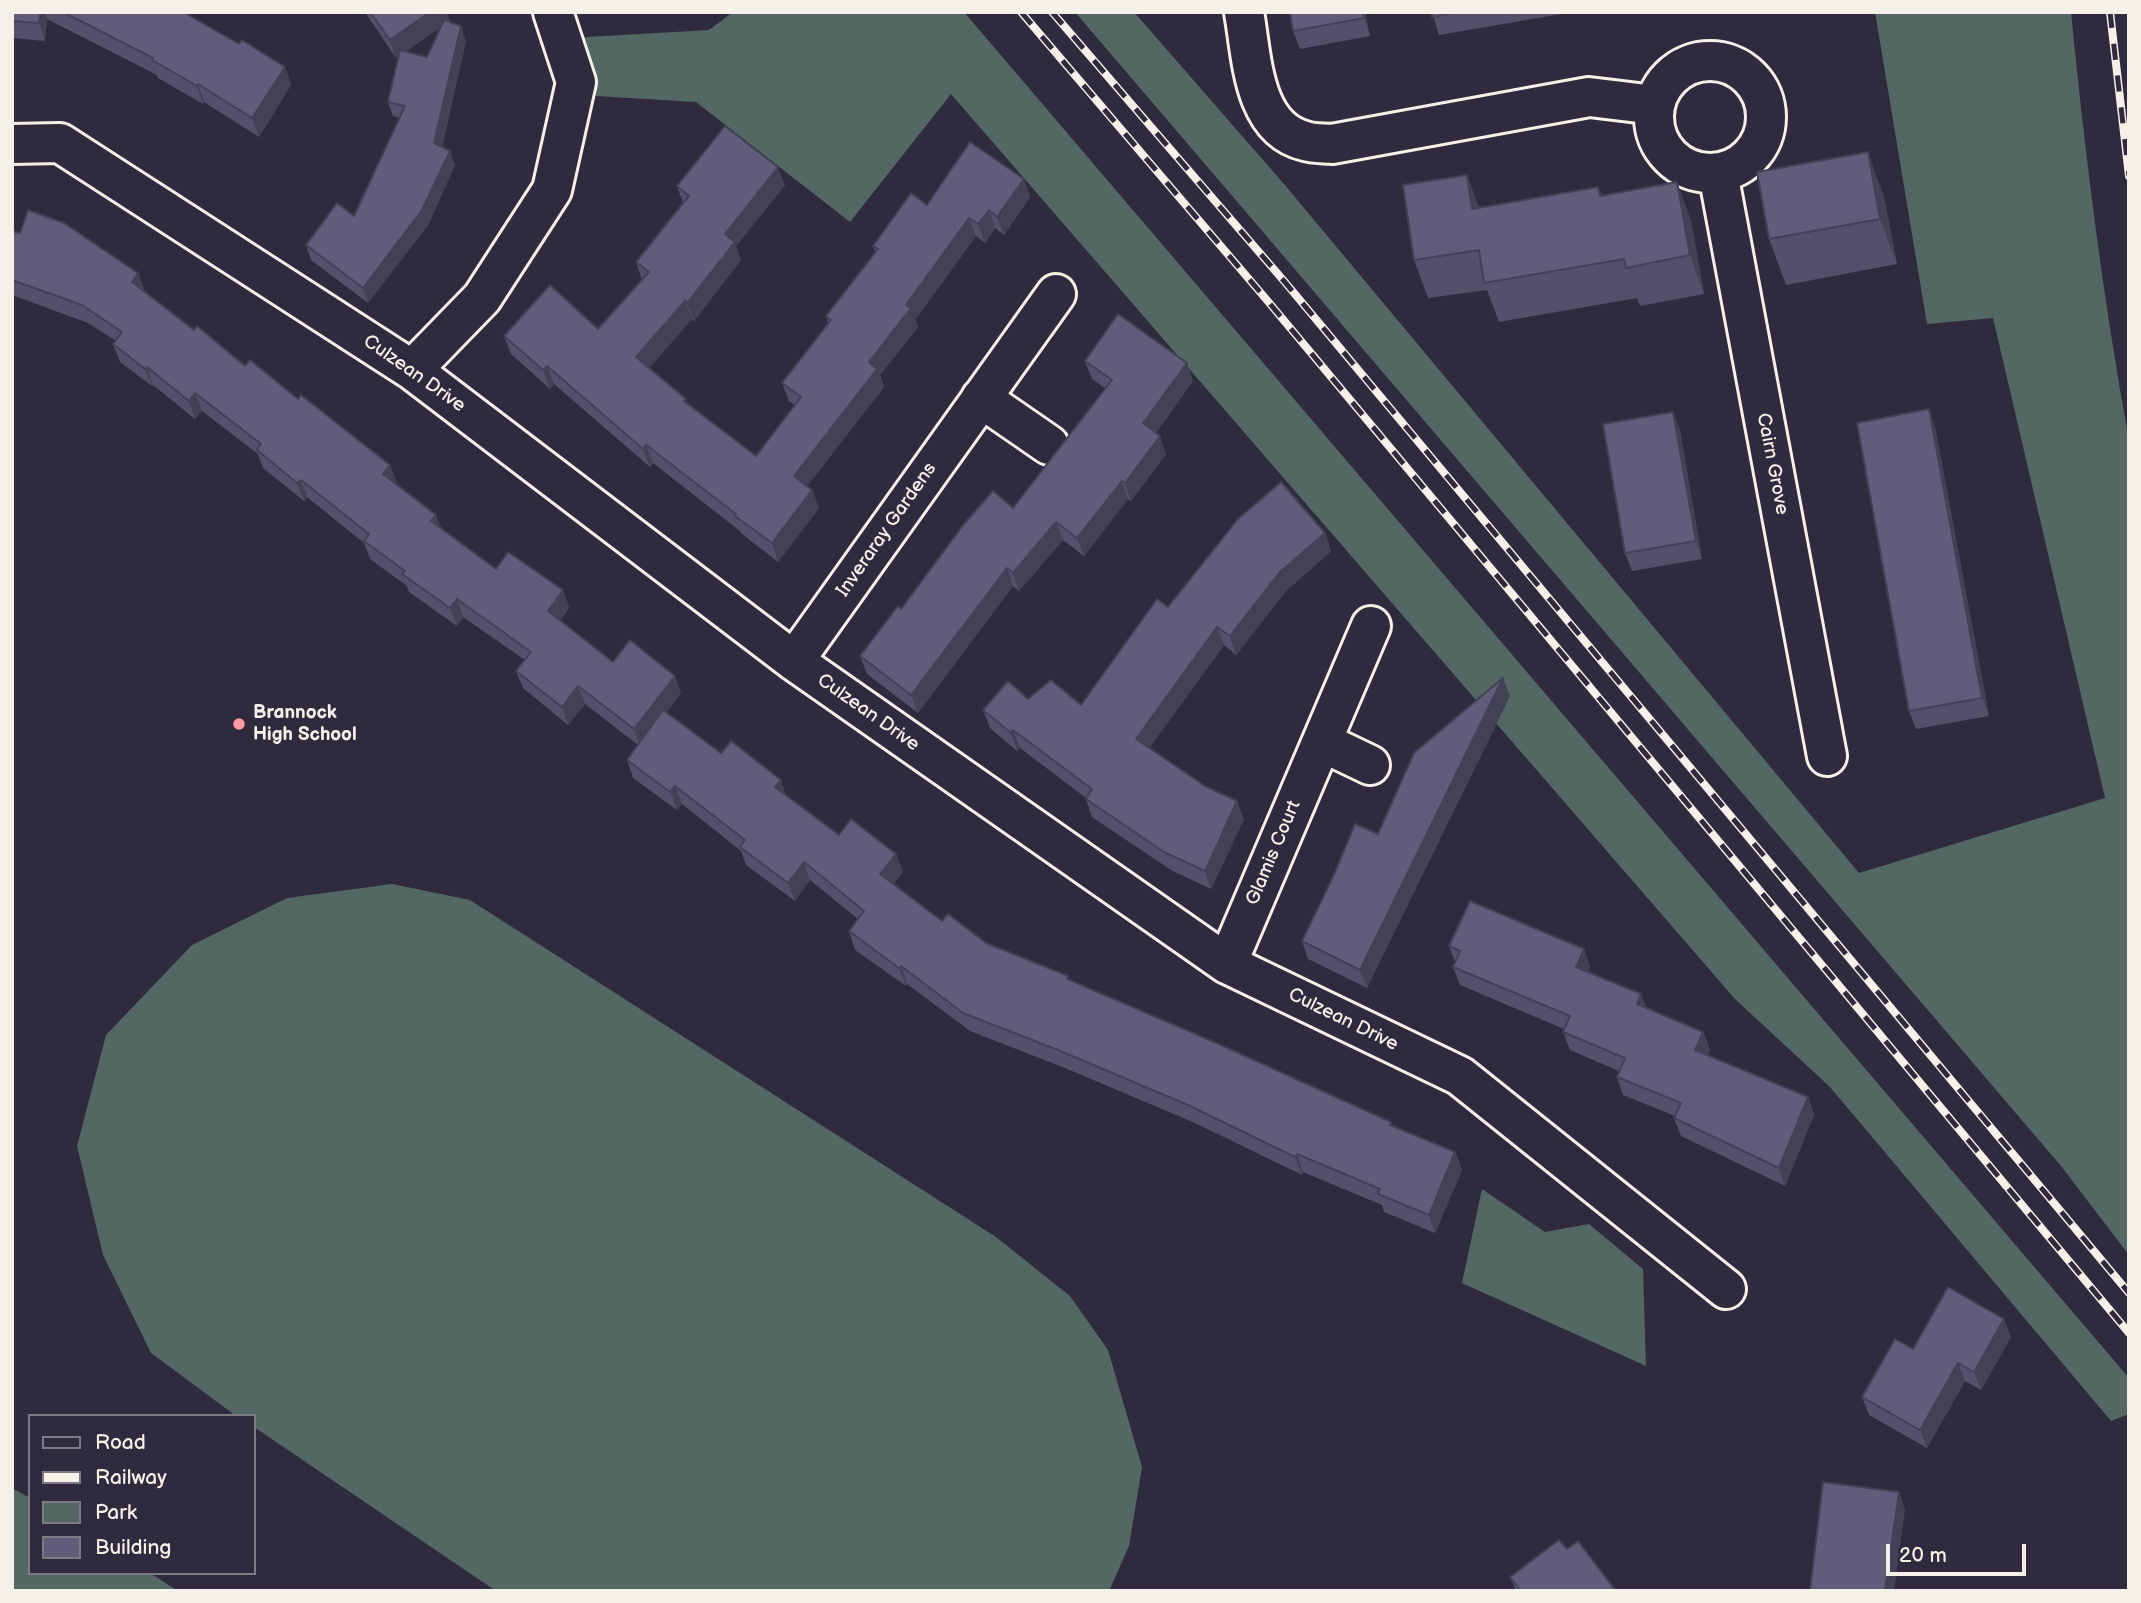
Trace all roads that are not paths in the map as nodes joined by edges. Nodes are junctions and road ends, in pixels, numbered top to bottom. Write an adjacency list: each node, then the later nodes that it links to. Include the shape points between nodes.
1 (554, 12): 7 (street, via 576,82 552,190 482,298)
2 (1244, 12): 3 (street, via 1258,91 1283,131 1304,141 1332,144 1589,97)
3 (1655, 105): 5 (street, via 1658,140 1668,156 1700,172); 5 (street, via 1661,88 1691,64 1728,64 1745,73 1765,106 1765,125 1750,157)
4 (12, 145): 7 (street, Culzean Drive, via 60,143)
5 (1718, 173): 13 (street, Cairn Grove)
6 (1056, 295): 8 (street, Inveraray Gardens)
7 (412, 369): 11 (street, Culzean Drive)
8 (981, 398): 9 (street); 11 (street, Inveraray Gardens)
9 (1049, 445)
10 (1371, 626): 12 (street, Glamis Court)
11 (794, 661): 15 (street, Culzean Drive)
12 (1322, 743): 14 (street); 15 (street, Glamis Court)
13 (1827, 756)
14 (1370, 765)
15 (1227, 964): 16 (street, Culzean Drive, via 1460,1076)
16 (1726, 1289)

